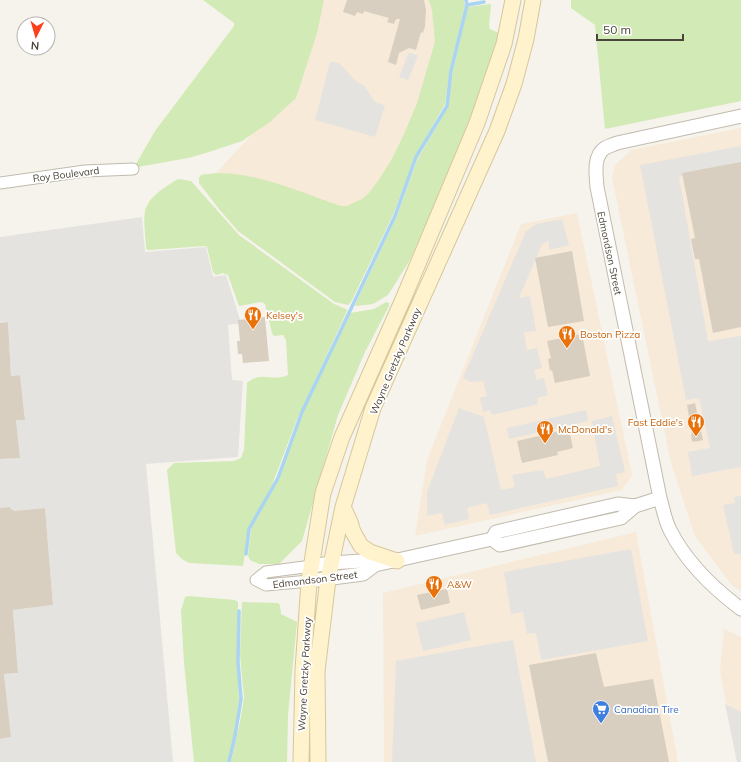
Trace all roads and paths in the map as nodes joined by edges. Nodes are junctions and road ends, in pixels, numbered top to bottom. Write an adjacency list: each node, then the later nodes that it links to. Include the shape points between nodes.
1 (513, 0): 11 (main road, Wayne Gretzky Parkway, via 504,44 477,123 342,437 323,493)
2 (533, 0): 7 (main road, Wayne Gretzky Parkway, via 514,84 497,131 373,408)
3 (741, 116): 6 (street, Edmondson Street, via 617,143 604,148 597,158 597,187)
4 (133, 169): 5 (street, Roy Boulevard, via 85,170)
5 (0, 183)
6 (660, 498): 8 (street, Edmondson Street, via 635,506 618,504 496,532 492,539); 14 (street, Edmondson Street, via 669,529 684,554 721,594)
7 (343, 507): 8 (main road, via 361,546 370,552); 9 (main road, Wayne Gretzky Parkway)
8 (397, 561): 10 (street, Edmondson Street)
9 (331, 563): 10 (street, Edmondson Street, via 362,561); 11 (street, Edmondson Street); 12 (main road, Wayne Gretzky Parkway)
10 (375, 565): 12 (street, Edmondson Street, via 363,574)
11 (312, 566): 13 (main road, Wayne Gretzky Parkway); 13 (street, Edmondson Street, via 266,572 256,580 266,585)
12 (328, 579): 13 (street, Edmondson Street); 16 (main road, Wayne Gretzky Parkway, via 317,670)
13 (310, 581): 15 (main road, Wayne Gretzky Parkway, via 303,670)
14 (741, 610)
15 (301, 762)
16 (318, 762)

